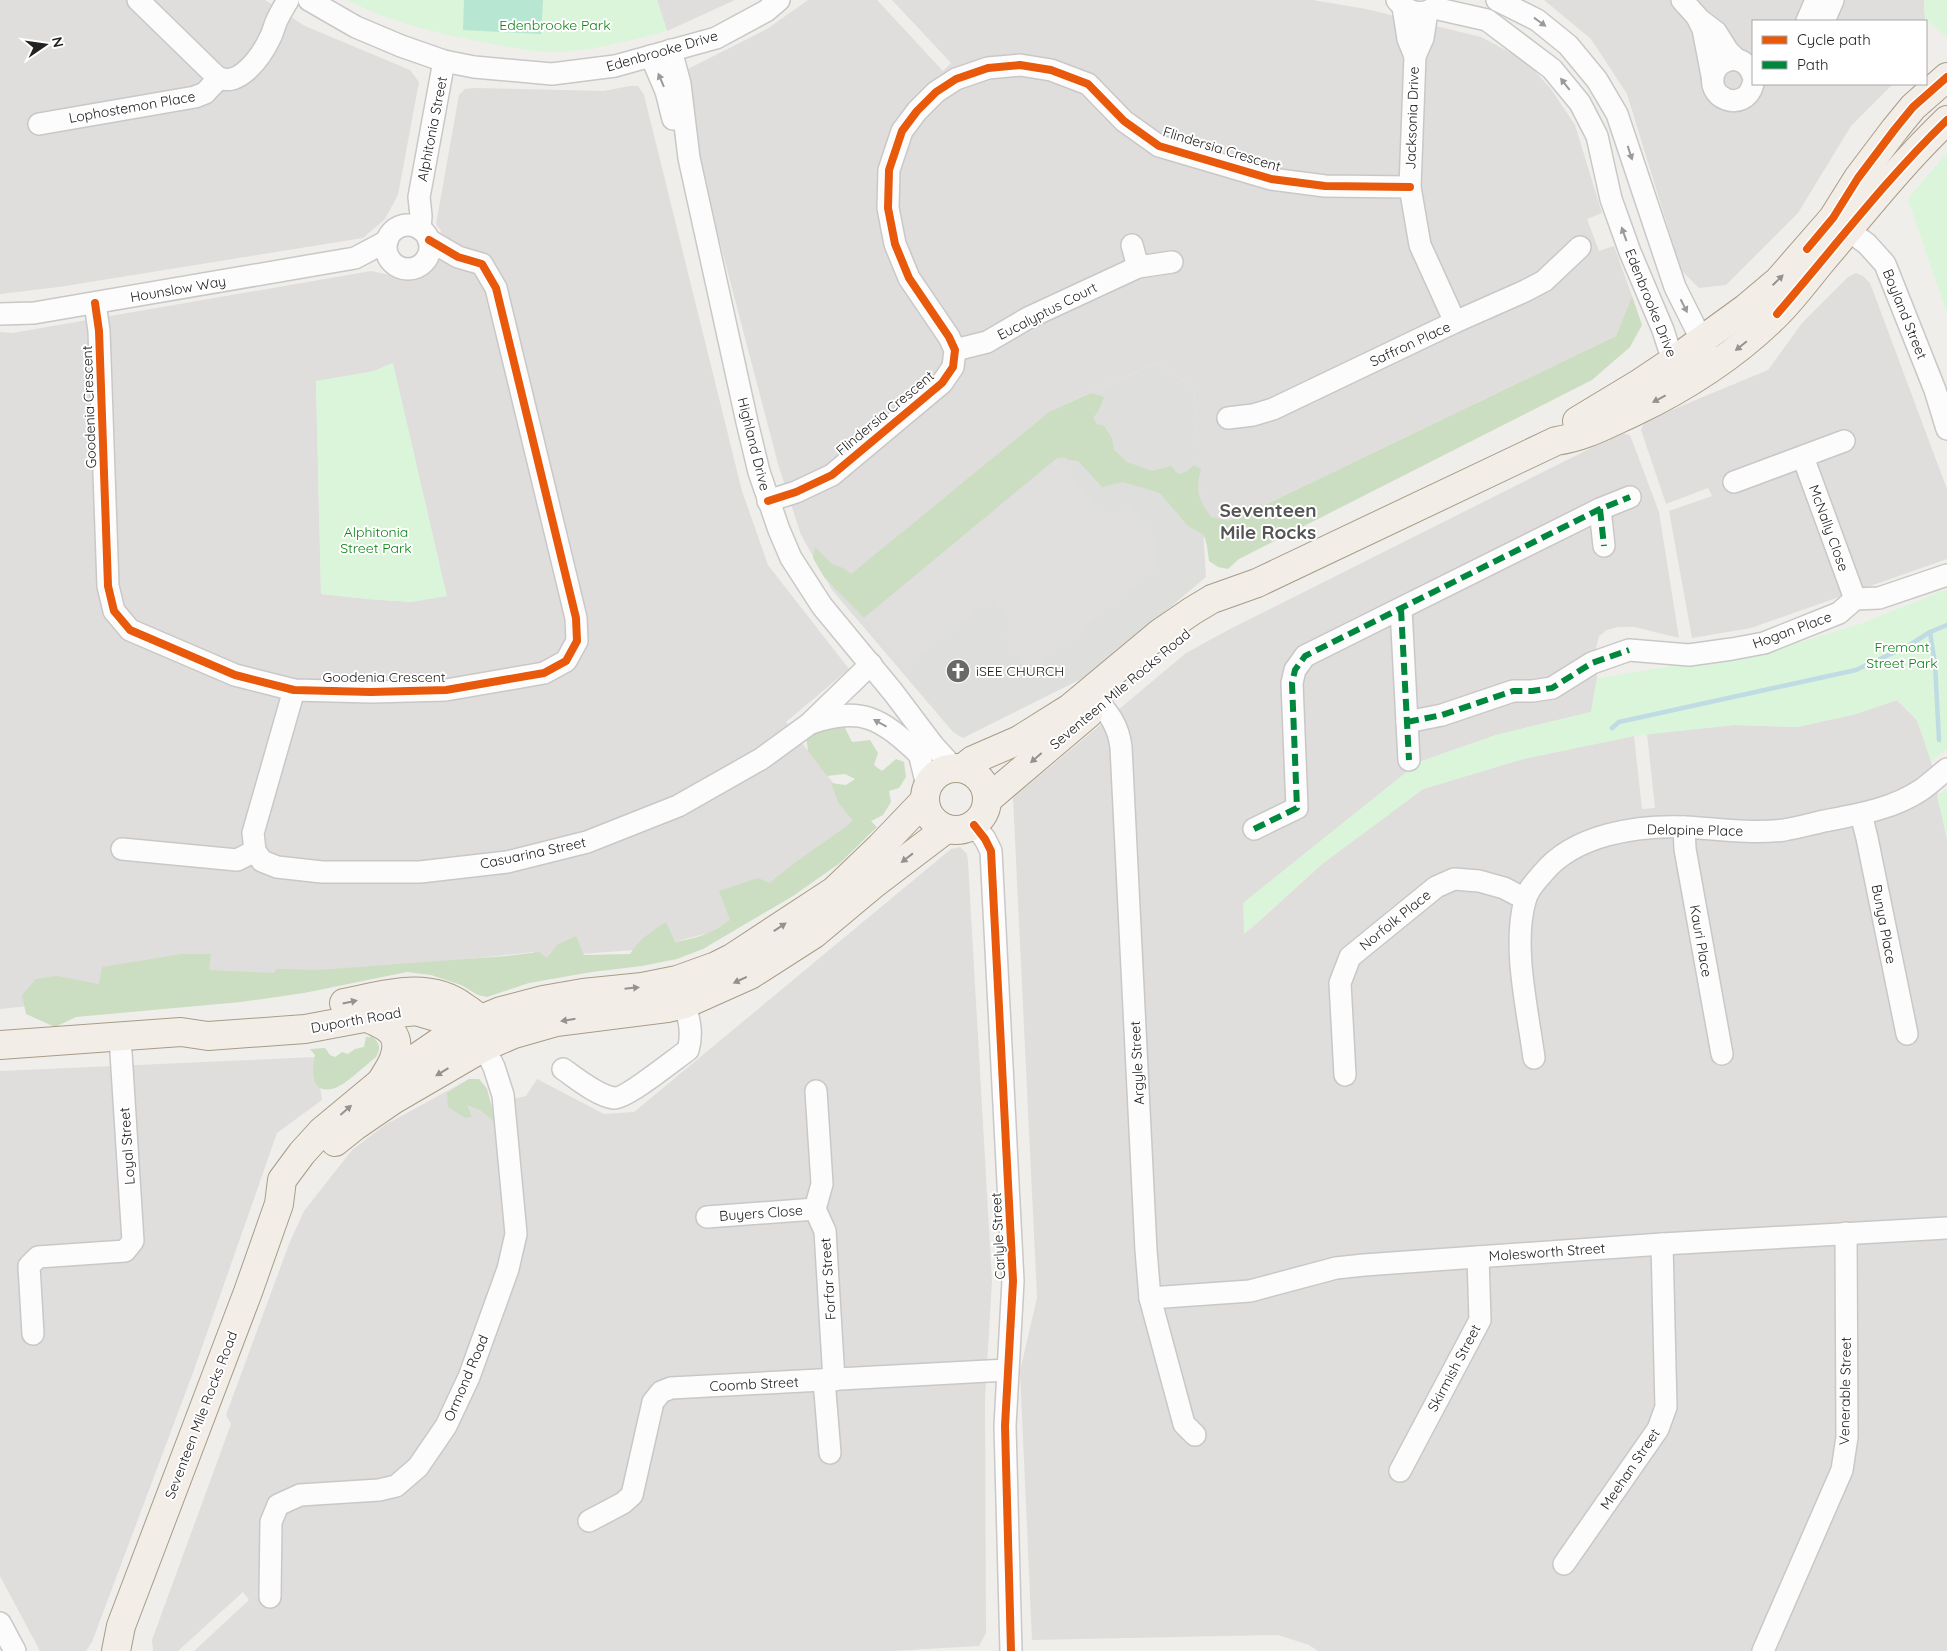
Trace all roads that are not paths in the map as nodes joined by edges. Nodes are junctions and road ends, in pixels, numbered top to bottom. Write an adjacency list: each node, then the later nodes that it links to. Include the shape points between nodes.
1 (138, 0): 20 (street)
2 (288, 0): 14 (street)
3 (308, 0): 14 (street); 17 (street, Edenbrooke Drive, via 356,27)
4 (779, 0): 15 (street, Edenbrooke Drive, via 766,11 716,38)
5 (1497, 0): 36 (street, Edenbrooke Drive, one-way to 36, via 1537,20 1568,46 1597,80 1617,114 1675,287)
6 (1682, 0): 11 (street)
7 (1816, 0): 12 (street)
8 (1832, 0): 13 (street)
9 (1397, 2): 10 (street, Edenbrooke Drive, via 1410,12 1418,13); 16 (street, Jacksonia Drive)
10 (1434, 6): 16 (street, Jacksonia Drive); 38 (street, Edenbrooke Drive, one-way to 10, via 1611,199 1597,136 1580,103 1552,69 1487,20)
11 (1697, 17): 18 (street, via 1716,32); 21 (street, via 1703,29)
12 (1807, 20)
13 (1824, 20)
14 (270, 39): 20 (street, via 246,73)
15 (661, 53): 17 (street, Edenbrooke Drive, via 615,66 552,74); 47 (street, Highland Drive, via 680,84 689,158)
16 (1415, 56): 24 (street, Jacksonia Drive)
17 (444, 61): 26 (street, Alphitonia Street, via 419,197 409,210)
18 (1749, 74): 21 (street, via 1728,60 1714,72); 21 (street, via 1747,96 1740,100 1727,100 1717,92)
19 (1947, 77): 25 (main road, Seventeen Mile Rocks Road, via 1913,107 1858,178)
20 (219, 78): 23 (street, Lophostemon Place, via 206,93 196,97)
21 (1713, 80)
22 (1947, 120): 25 (main road, Seventeen Mile Rocks Road, via 1887,183)
23 (39, 124)
24 (1410, 187): 35 (street, Jacksonia Drive, via 1420,245); 37 (street, Flindersia Crescent, via 1325,186 1271,180 1159,146 1124,121 1088,84 1051,70 1020,65 988,68 956,79 936,92 902,131 889,170 888,208 895,244 909,278)
25 (1841, 224): 36 (main road, Seventeen Mile Rocks Road, one-way to 25, via 1746,308); 39 (main road, Seventeen Mile Rocks Road, one-way to 39, via 1777,314); 41 (street, Boyland Street, via 1867,244 1885,264)
26 (413, 239): 29 (street, Hounslow Way); 31 (street, via 388,254); 31 (street, Hounslow Way, via 417,268); 54 (street, Goodenia Crescent, via 482,264 496,288 576,618 577,641 566,660 534,675 446,690)
27 (1132, 245): 32 (street)
28 (1580, 246): 35 (street, Saffron Place, via 1544,281)
29 (355, 258): 31 (street, Hounslow Way); 33 (street, Hounslow Way)
30 (1172, 262): 32 (street, Eucalyptus Court)
31 (394, 264)
32 (1138, 267): 37 (street, Eucalyptus Court, via 1028,318 987,342)
33 (95, 303): 34 (street, Hounslow Way, via 34,313); 54 (street, Goodenia Crescent, via 99,331 108,586 114,611 130,630 163,645 235,675)
34 (0, 314)
35 (1454, 322): 40 (street, Saffron Place, via 1273,409)
36 (1701, 339): 38 (main road, Seventeen Mile Rocks Road); 39 (street, Edenbrooke Drive, via 1707,355)
37 (955, 350): 47 (street, Flindersia Crescent, via 953,367 942,383 832,475)
38 (1673, 361): 39 (street, Edenbrooke Drive, via 1684,370); 42 (main road, Seventeen Mile Rocks Road, via 1572,424)
39 (1701, 375): 42 (main road, Seventeen Mile Rocks Road, one-way to 42, via 1654,402 1577,438)
40 (1228, 418)
41 (1947, 429)
42 (1556, 441): 55 (main road, Seventeen Mile Rocks Road, via 1257,583)
43 (1844, 441): 44 (street)
44 (1803, 457): 45 (street); 51 (street, McNally Close)
45 (1734, 482)
46 (1630, 497): 48 (street)
47 (768, 501): 53 (street, Highland Drive, via 791,558 822,606)
48 (1600, 509): 49 (street); 52 (street)
49 (1604, 546)
50 (1947, 575): 51 (street, via 1879,598)
51 (1855, 599): 57 (street, Hogan Place, via 1839,613 1764,643 1688,655 1629,650 1592,663 1552,688 1513,691 1442,715)
52 (1401, 609): 57 (street); 69 (street, via 1306,656 1295,670 1292,683 1297,808)
53 (871, 664): 56 (street, Highland Drive); 58 (street, Casuarina Street)
54 (294, 690): 71 (street, via 253,833)
55 (1095, 698): 61 (main road, Seventeen Mile Rocks Road, via 1019,740); 64 (main road, Seventeen Mile Rocks Road, one-way to 64); 94 (street, Argyle Street, via 1120,733)
56 (912, 720): 59 (street, Highland Drive); 61 (street, Highland Drive, via 942,757)
57 (1407, 722): 60 (street)
58 (809, 724): 59 (street, one-way to 58, via 875,719 852,714 832,716); 71 (street, Casuarina Street, via 761,759 678,806 587,842 507,862 420,872 322,872 277,867 262,861)
59 (918, 752): 63 (street, Highland Drive)
60 (1409, 760)
61 (958, 768): 63 (main road, via 938,773); 64 (main road, via 973,772 981,780)
62 (1947, 769): 65 (street, Delapine Place, via 1900,801)
63 (926, 793): 68 (main road, via 926,810 938,825); 75 (main road, Seventeen Mile Rocks Road, one-way to 63, via 501,1011 543,1000 677,980 732,958 834,891 881,846)
64 (988, 800): 66 (main road, via 982,817)
65 (1861, 814): 67 (street, Delapine Place, via 1783,830); 77 (street, Bunya Place)
66 (974, 825): 68 (main road, via 957,831); 96 (street, Carlyle Street, via 991,851 1013,1282)
67 (1684, 827): 72 (street, Delapine Place, via 1652,827 1602,837 1574,847 1552,862); 81 (street, Kauri Place, via 1685,849)
68 (946, 829): 73 (main road, Seventeen Mile Rocks Road, one-way to 73, via 797,946 750,975)
69 (1254, 830)
70 (122, 849): 71 (street, via 237,860)
71 (255, 851)
72 (1525, 899): 82 (street, Delapine Place, via 1519,945); 84 (street, Norfolk Place, via 1504,888 1454,879 1436,887 1350,957 1340,983)
73 (685, 1004): 80 (main road, Seventeen Mile Rocks Road, one-way to 80, via 556,1022); 83 (street, via 692,1038 688,1050 628,1093 615,1098 601,1094)
74 (365, 1017): 75 (main road, Duporth Road, via 416,1011); 76 (main road, Duporth Road, via 305,1029 208,1036); 85 (main road, via 384,1024 395,1040 394,1060)
75 (468, 1025): 76 (main road, Duporth Road, one-way to 75, via 208,1023 303,1012 391,993 418,991 454,1000); 80 (main road); 85 (main road, Seventeen Mile Rocks Road)
76 (181, 1032): 78 (main road, Duporth Road)
77 (1907, 1034)
78 (120, 1037): 79 (main road, Duporth Road); 95 (street, Loyal Street, via 133,1241 125,1252 38,1257 30,1266)
79 (0, 1045)
80 (484, 1047): 87 (main road, Seventeen Mile Rocks Road, one-way to 87, via 355,1126 337,1140 295,1191); 103 (street, Ormond Road, via 502,1095 516,1234 508,1269 469,1377 446,1426 418,1467 396,1486 300,1495 278,1505 271,1522)
81 (1722, 1054)
82 (1534, 1058)
83 (563, 1069)
84 (1346, 1074)
85 (381, 1082): 87 (main road, Seventeen Mile Rocks Road, one-way to 85, via 282,1180 302,1153 322,1131)
86 (816, 1091): 88 (street, via 822,1184)
87 (279, 1204): 105 (main road, Seventeen Mile Rocks Road)
88 (815, 1209): 89 (street, Buyers Close); 97 (street, Forfar Street, via 825,1231)
89 (707, 1217)
90 (1947, 1228): 91 (street, Molesworth Street)
91 (1846, 1233): 92 (street, Molesworth Street); 109 (street, Venerable Street, via 1847,1437 1842,1470)
92 (1662, 1244): 93 (street, Molesworth Street); 102 (street, Meehan Street, via 1666,1407 1658,1429)
93 (1478, 1257): 94 (street, Molesworth Street, via 1336,1268 1250,1291); 100 (street, Skirmish Street, via 1480,1320)
94 (1150, 1298): 98 (street, Argyle Street, via 1184,1424)
95 (33, 1334)
96 (1007, 1370): 97 (street, Coomb Street); 108 (street, Carlyle Street, via 1005,1426)
97 (829, 1380): 99 (street, Forfar Street); 101 (street, Coomb Street, via 671,1388 660,1392 653,1402 632,1495)
98 (1196, 1435)
99 (830, 1453)
100 (1400, 1471)
101 (589, 1521)
102 (1564, 1564)
103 (270, 1597)
104 (0, 1623): 106 (street)
105 (118, 1639): 107 (main road, Seventeen Mile Rocks Road)
106 (15, 1651)
107 (106, 1651)
108 (1011, 1651)
109 (1763, 1651)

